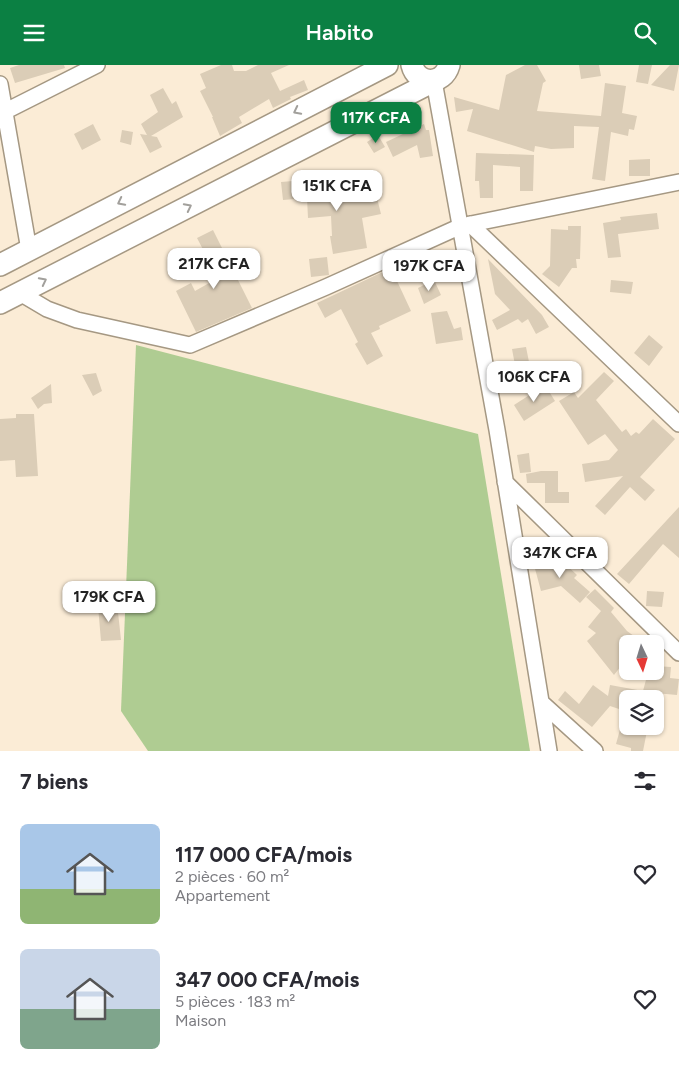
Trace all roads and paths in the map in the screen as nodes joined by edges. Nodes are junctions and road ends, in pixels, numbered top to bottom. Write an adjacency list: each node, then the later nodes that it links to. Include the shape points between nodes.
1 (97, 65): 7 (street)
2 (387, 65): 10 (street, one-way to 10)
3 (412, 65): 5 (street, via 418,76 428,81)
4 (466, 65): 5 (street)
5 (441, 75): 9 (street); 12 (street, one-way to 5)
6 (0, 84): 7 (street)
7 (2, 113): 10 (street)
8 (679, 182): 9 (street)
9 (466, 225): 12 (street, via 190,345 77,320 47,309); 14 (street); 15 (street)
10 (29, 249): 11 (street)
11 (0, 265)
12 (20, 293): 13 (street)
13 (0, 303)
14 (679, 424)
15 (505, 482): 16 (street); 17 (street)
16 (679, 653)
17 (542, 703): 18 (street); 19 (street)
18 (549, 751)
19 (596, 751)

